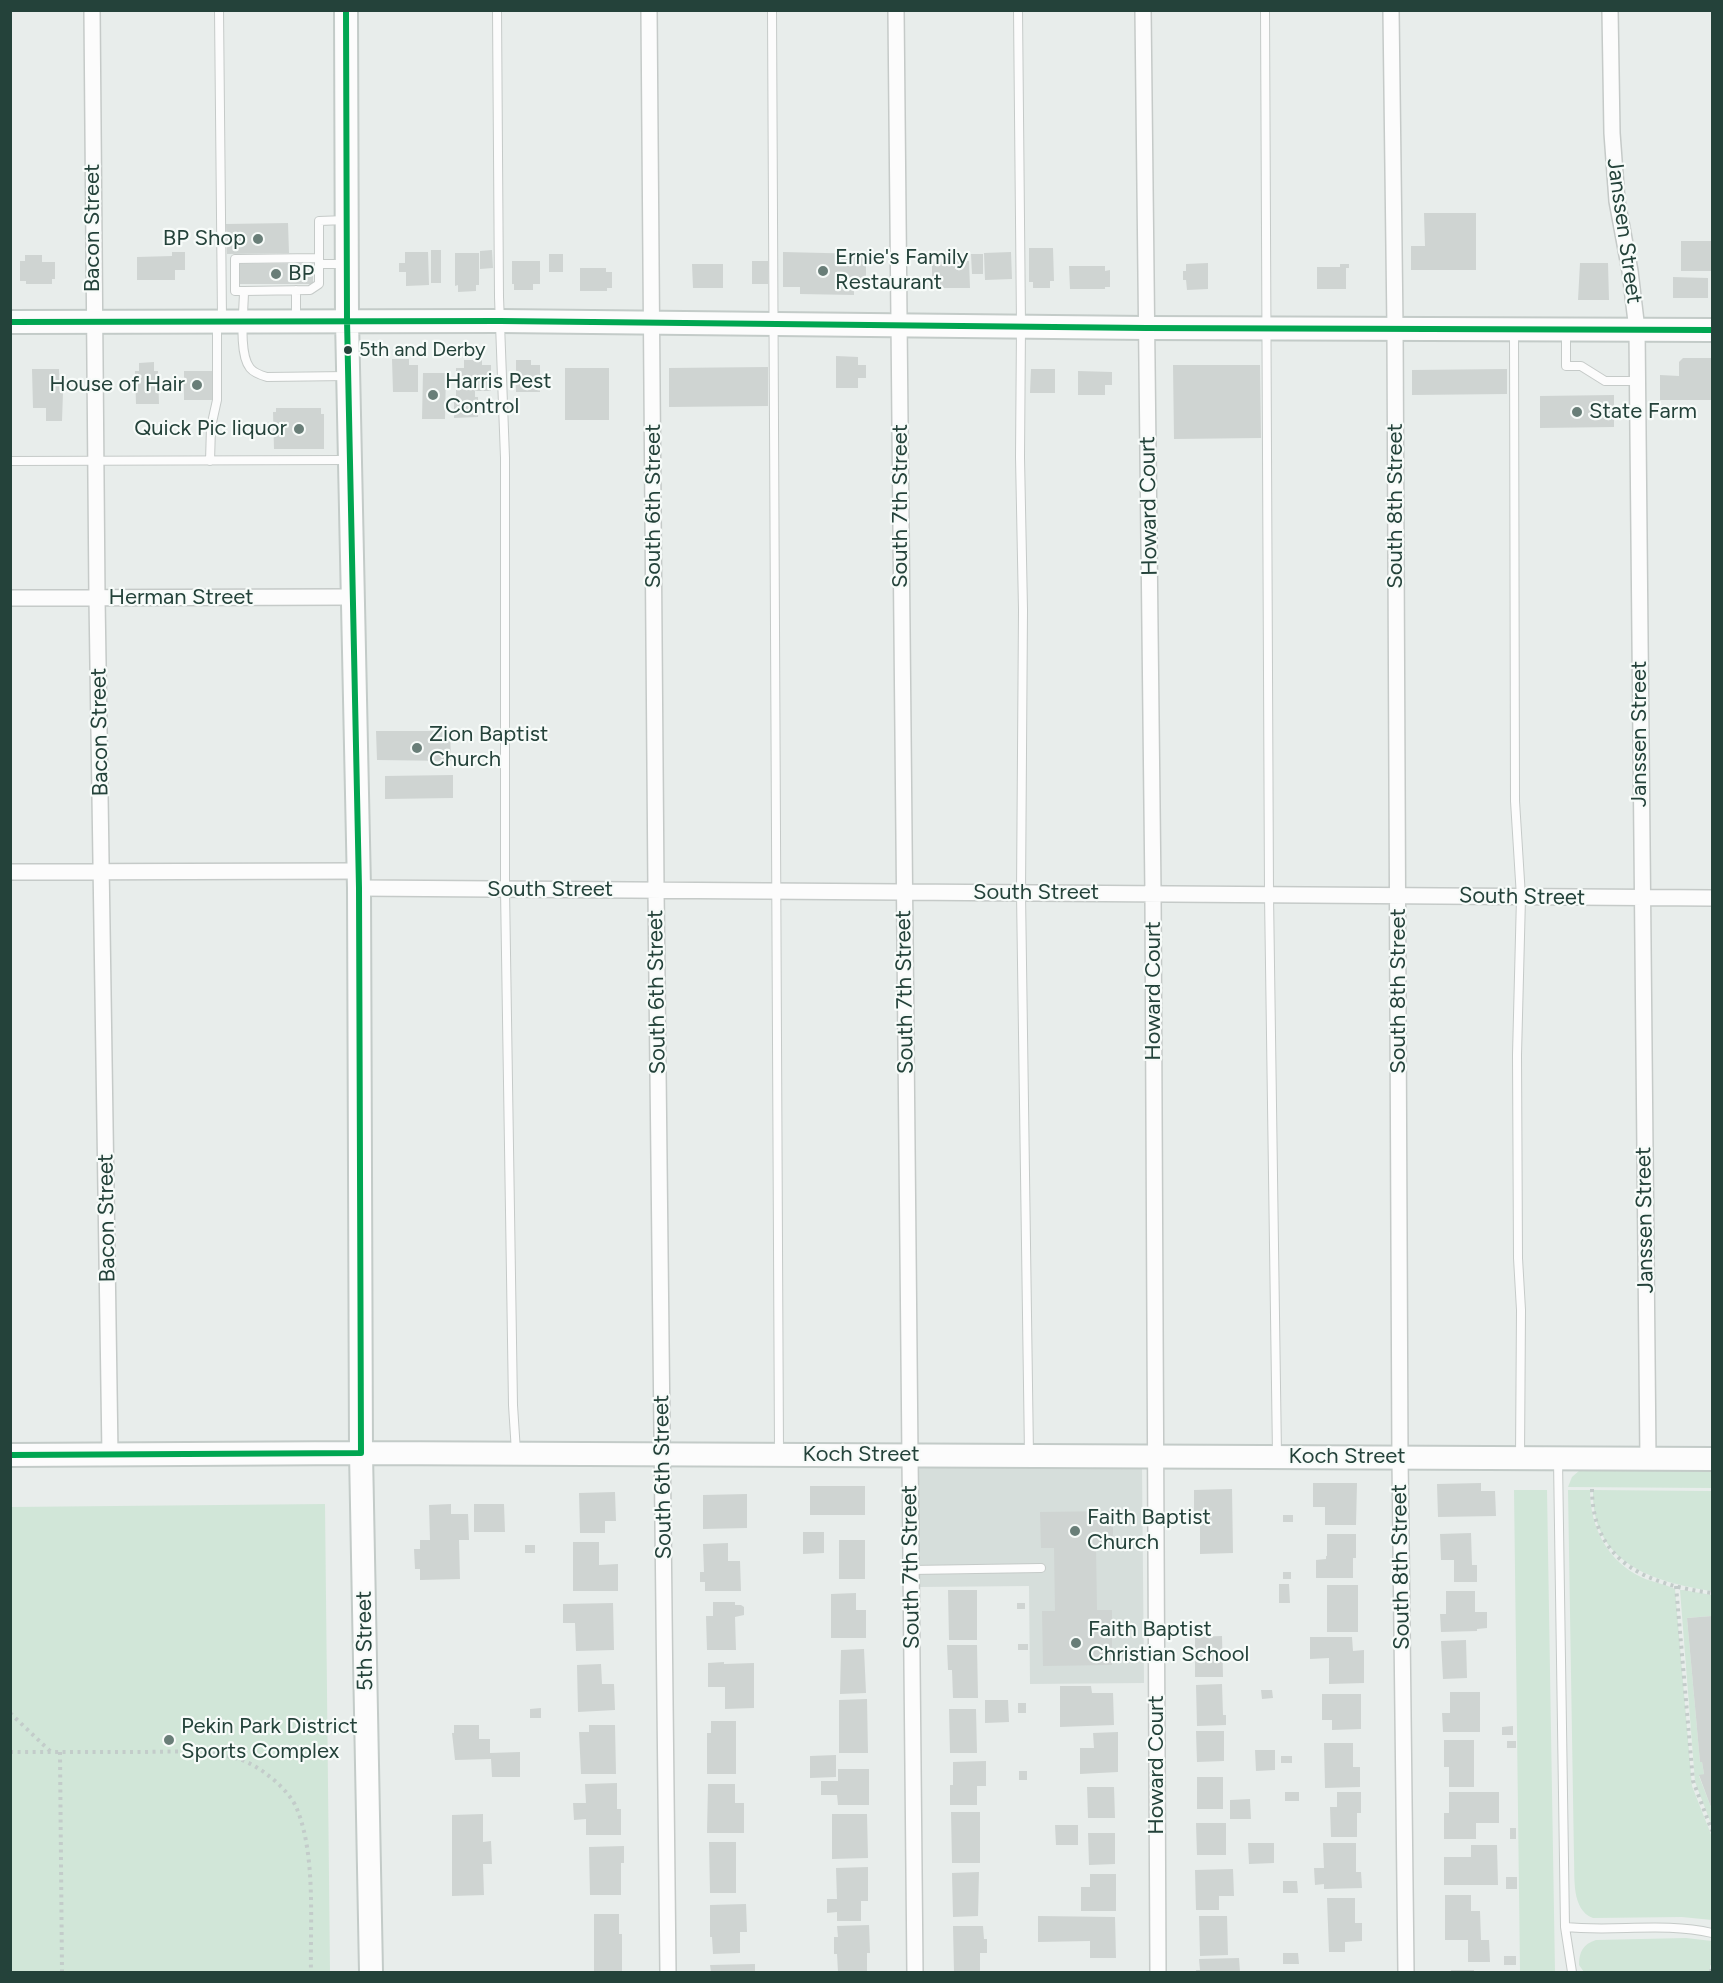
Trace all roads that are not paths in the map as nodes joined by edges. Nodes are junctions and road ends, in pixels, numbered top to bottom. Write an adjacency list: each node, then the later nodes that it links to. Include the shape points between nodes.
1 (92, 10): 19 (street, Bacon Street)
2 (219, 10): 20 (lane)
3 (346, 10): 13 (street, 5th Street)
4 (497, 10): 22 (lane)
5 (649, 10): 24 (street, South 6th Street)
6 (772, 10): 25 (lane)
7 (896, 10): 26 (street, South 7th Street)
8 (1018, 10): 27 (lane)
9 (1143, 10): 28 (street, Howard Court)
10 (1265, 10): 29 (lane)
11 (1391, 10): 30 (street, South 8th Street)
12 (1610, 10): 33 (street, Janssen Street, via 1616,190)
13 (347, 220): 14 (lane, via 319,221); 15 (street, 5th Street)
14 (319, 261): 15 (lane); 16 (lane, via 319,284 310,290); 17 (lane, via 235,259 235,291)
15 (347, 264): 18 (street, 5th Street)
16 (296, 290): 17 (lane); 21 (lane)
17 (244, 291): 20 (lane)
18 (347, 320): 21 (street); 22 (street); 35 (street, 5th Street)
19 (94, 321): 20 (street); 23 (street); 40 (street, Bacon Street)
20 (227, 321): 21 (street); 35 (lane, via 250,369 258,374); 37 (lane)
21 (296, 321)
22 (500, 321): 24 (street); 47 (lane, via 505,458)
23 (10, 322)
24 (652, 322): 25 (street); 48 (street, South 6th Street)
25 (774, 323): 26 (street); 49 (lane)
26 (900, 324): 27 (street); 50 (street, South 7th Street)
27 (1021, 326): 28 (street); 51 (lane)
28 (1146, 328): 29 (street); 52 (street, Howard Court)
29 (1266, 328): 30 (street); 53 (lane)
30 (1395, 328): 31 (street); 54 (street, South 8th Street)
31 (1514, 329): 32 (street); 55 (lane, via 1515,791)
32 (1566, 329): 33 (street); 36 (lane, via 1566,366 1581,366 1605,381)
33 (1637, 330): 34 (street); 36 (street, Janssen Street)
34 (1713, 330)
35 (348, 376): 38 (street, 5th Street)
36 (1637, 381): 56 (street, Janssen Street)
37 (210, 460): 38 (lane); 40 (lane)
38 (350, 460): 41 (street, 5th Street)
39 (10, 461): 40 (lane)
40 (96, 461): 43 (street, Bacon Street)
41 (352, 597): 43 (street, Herman Street); 46 (street, 5th Street)
42 (10, 598): 43 (street, Herman Street)
43 (97, 598): 45 (street, Bacon Street)
44 (10, 872): 45 (street, South Street)
45 (103, 872): 46 (street, South Street); 60 (street, Bacon Street)
46 (359, 880): 47 (street, South Street); 58 (street, 5th Street)
47 (505, 890): 48 (street, South Street); 59 (lane)
48 (656, 890): 49 (street, South Street); 61 (street, South 6th Street)
49 (776, 891): 50 (street, South Street); 62 (lane)
50 (904, 893): 51 (street, South Street); 64 (street, South 7th Street)
51 (1022, 893): 52 (street, South Street); 65 (lane)
52 (1153, 894): 53 (street, South Street); 66 (street, Howard Court)
53 (1269, 895): 54 (street, South Street); 67 (lane)
54 (1398, 896): 55 (street, South Street); 68 (street, South 8th Street)
55 (1521, 897): 56 (street, South Street); 69 (lane, via 1517,1055)
56 (1641, 898): 57 (street, South Street); 71 (street, Janssen Street)
57 (1713, 898)
58 (361, 1453): 59 (street, Koch Street); 60 (street, Koch Street); 77 (street, 5th Street)
59 (516, 1453): 61 (street, Koch Street)
60 (110, 1454): 63 (street, Koch Street)
61 (663, 1454): 62 (street, Koch Street); 78 (street, South 6th Street)
62 (779, 1454): 64 (street, Koch Street)
63 (10, 1455)
64 (909, 1455): 65 (street, Koch Street); 74 (street, South 7th Street)
65 (1029, 1456): 66 (street, Koch Street)
66 (1155, 1456): 67 (street, Koch Street); 80 (street, Howard Court)
67 (1277, 1457): 68 (street, Koch Street)
68 (1400, 1458): 69 (street, Koch Street); 81 (street, South 8th Street)
69 (1520, 1458): 70 (street, Koch Street)
70 (1558, 1458): 71 (street, Koch Street); 75 (lane)
71 (1648, 1459): 72 (street, Koch Street)
72 (1713, 1459)
73 (1041, 1568): 74 (lane)
74 (910, 1570): 79 (street, South 7th Street)
75 (1565, 1927): 76 (lane, via 1669,1928); 82 (lane)
76 (1713, 1933)
77 (371, 1972)
78 (668, 1972)
79 (915, 1972)
80 (1158, 1972)
81 (1406, 1972)
82 (1572, 1972)

